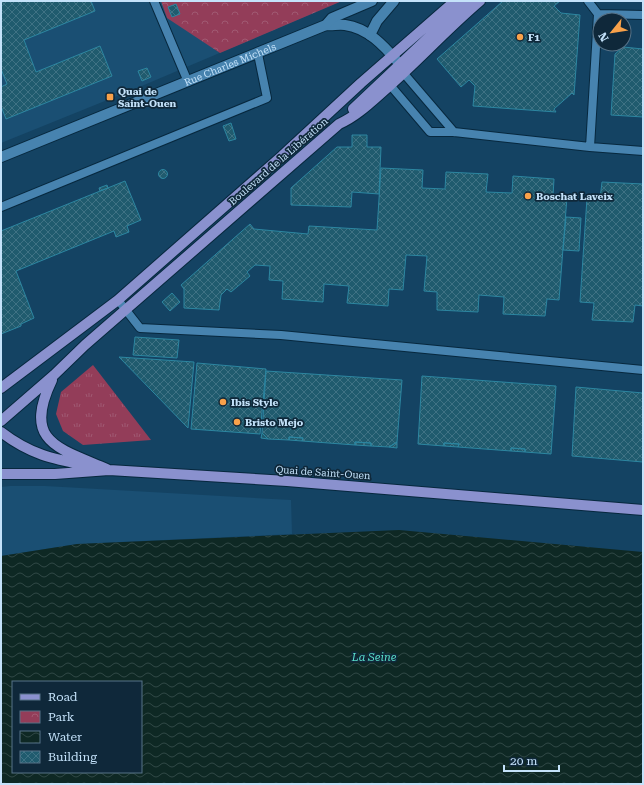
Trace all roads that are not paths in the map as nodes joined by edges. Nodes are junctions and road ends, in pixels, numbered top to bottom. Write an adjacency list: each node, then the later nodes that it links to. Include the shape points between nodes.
1 (154, 1): 17 (lane)
2 (372, 1): 11 (street, Rue Charles Michels, via 332,18)
3 (394, 1): 12 (street, via 377,21)
4 (455, 1): 15 (main road, Boulevard de la Libération)
5 (467, 1): 16 (main road)
6 (480, 1): 16 (main road, Boulevard de la Libération)
7 (588, 1): 8 (lane)
8 (596, 12)
9 (632, 16): 10 (lane)
10 (643, 16)
11 (326, 25): 12 (street, Rue Charles Michels, via 345,25); 14 (street, Rue Charles Michels)
12 (370, 35): 15 (street, Rue Charles Michels)
13 (596, 52): 21 (lane)
14 (258, 54): 17 (street, Rue Charles Michels); 24 (lane, via 267,98)
15 (392, 55): 16 (street, Rue Charles Michels); 25 (main road, Boulevard de la Libération)
16 (403, 69): 18 (main road, Boulevard de la Libération); 19 (main road); 20 (lane)
17 (188, 82): 23 (street, Rue Charles Michels)
18 (390, 85): 19 (main road, Boulevard de la Libération, via 354,116); 20 (lane, via 430,132)
19 (339, 124): 26 (main road, Boulevard de la Libération)
20 (454, 132): 21 (lane)
21 (590, 147): 22 (lane)
22 (643, 151)
23 (1, 157)
24 (1, 207)
25 (118, 300): 26 (lane); 29 (main road)
26 (127, 309): 27 (lane, via 140,328 281,335); 28 (main road, Boulevard de la Libération)
27 (643, 370)
28 (54, 375): 30 (main road, Boulevard de la Libération); 32 (main road, via 43,398 40,415 46,435 57,447)
29 (1, 388)
30 (1, 421)
31 (1, 432): 32 (main road, via 23,448 47,457)
32 (109, 470): 33 (main road, Quai de Saint-Ouen); 34 (main road, Quai de Saint-Ouen)
33 (1, 474)
34 (643, 510)

